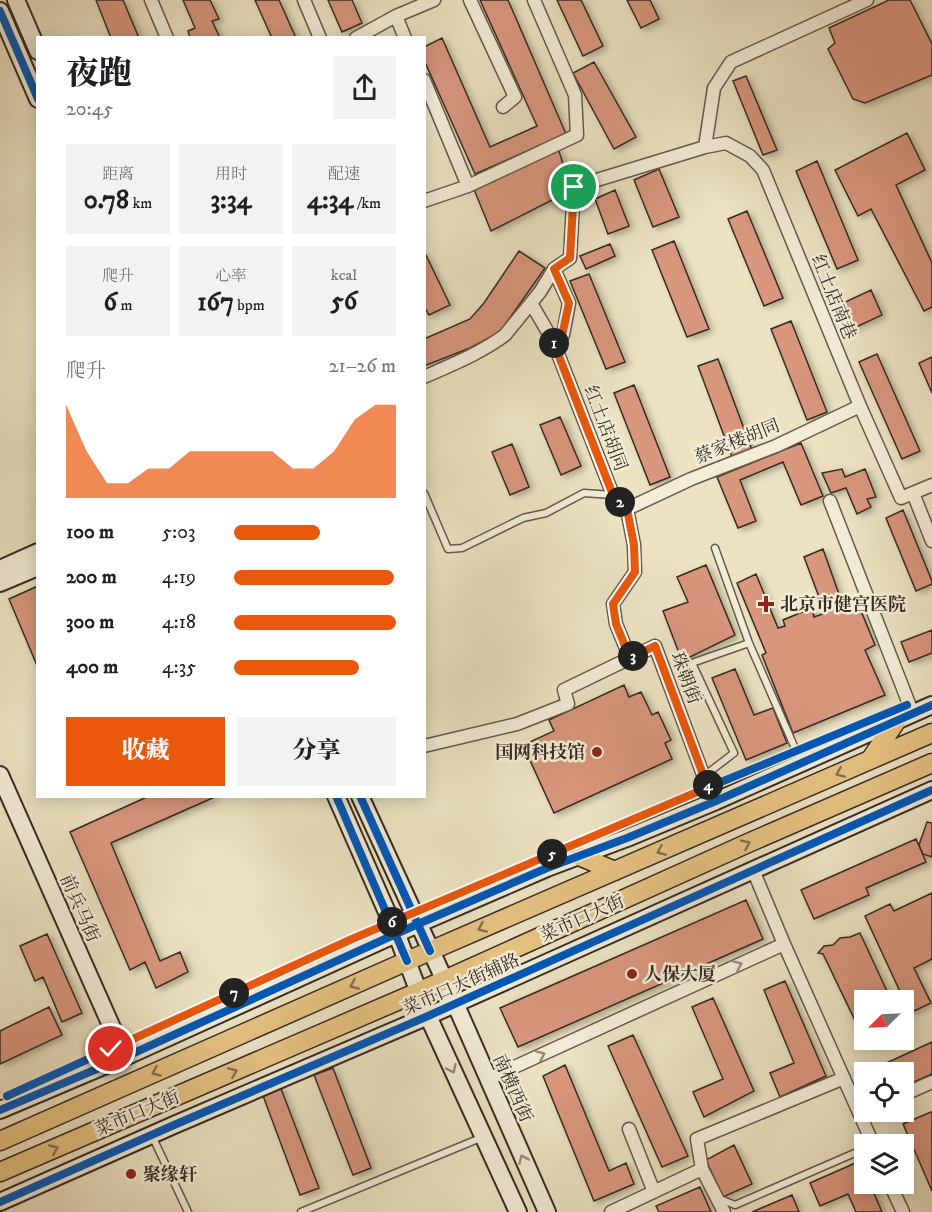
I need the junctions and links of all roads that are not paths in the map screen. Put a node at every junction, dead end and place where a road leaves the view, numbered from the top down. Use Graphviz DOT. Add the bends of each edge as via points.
graph roads {
  1 [pos="16,0"];
  2 [pos="151,0"];
  3 [pos="304,0"];
  4 [pos="434,0"];
  5 [pos="470,0"];
  6 [pos="534,0"];
  7 [pos="867,0"];
  8 [pos="0,11"];
  9 [pos="396,16"];
  10 [pos="166,36"];
  11 [pos="319,36"];
  12 [pos="360,36"];
  13 [pos="404,36"];
  14 [pos="36,46"];
  15 [pos="426,85"];
  16 [pos="36,94"];
  17 [pos="502,107"];
  18 [pos="705,147"];
  19 [pos="468,186"];
  20 [pos="426,200"];
  21 [pos="554,269"];
  22 [pos="531,303"];
  23 [pos="553,341"];
  24 [pos="426,376"];
  25 [pos="860,406"];
  26 [pos="932,485"];
  27 [pos="613,495"];
  28 [pos="907,496"];
  29 [pos="426,498"];
  30 [pos="830,501"];
  31 [pos="627,509"];
  32 [pos="932,541"];
  33 [pos="715,548"];
  34 [pos="36,553"];
  35 [pos="36,568"];
  36 [pos="0,569"];
  37 [pos="0,583"];
  38 [pos="749,643"];
  39 [pos="630,658"];
  40 [pos="932,705"];
  41 [pos="905,717"];
  42 [pos="932,733"];
  43 [pos="426,746"];
  44 [pos="870,760"];
  45 [pos="801,763"];
  46 [pos="932,764"];
  47 [pos="0,775"];
  48 [pos="704,777"];
  49 [pos="932,790"];
  50 [pos="337,798"];
  51 [pos="361,798"];
  52 [pos="0,800"];
  53 [pos="716,801"];
  54 [pos="579,856"];
  55 [pos="753,870"];
  56 [pos="615,871"];
  57 [pos="418,924"];
  58 [pos="397,934"];
  59 [pos="784,944"];
  60 [pos="430,951"];
  61 [pos="407,961"];
  62 [pos="444,980"];
  63 [pos="418,992"];
  64 [pos="455,1003"];
  65 [pos="428,1016"];
  66 [pos="121,1059"];
  67 [pos="844,1078"];
  68 [pos="488,1079"];
  69 [pos="932,1082"];
  70 [pos="914,1090"];
  71 [pos="854,1096"];
  72 [pos="0,1110"];
  73 [pos="628,1129"];
  74 [pos="484,1137"];
  75 [pos="154,1140"];
  76 [pos="0,1141"];
  77 [pos="854,1153"];
  78 [pos="702,1169"];
  79 [pos="0,1172"];
  80 [pos="654,1192"];
  81 [pos="895,1194"];
  82 [pos="717,1198"];
  83 [pos="0,1202"];
  84 [pos="188,1212"];
  85 [pos="301,1212"];
  86 [pos="518,1212"];
  87 [pos="547,1212"];
  88 [pos="611,1212"];
  89 [pos="724,1212"];
  90 [pos="903,1212"];
  1 -- 14 [label="street"];
  2 -- 10 [label="street"];
  3 -- 11 [label="street"];
  4 -- 9 [label="street"];
  5 -- 17 [label="street" via="515,97"];
  6 -- 19 [label="street" via="575,95 577,135"];
  7 -- 18 [label="street" via="731,62 714,88"];
  8 -- 16 [label="street"];
  9 -- 12 [label="street"];
  9 -- 13 [label="street"];
  15 -- 19 [label="street"];
  18 -- 21 [label="street" via="574,187 570,258"];
  18 -- 25 [label="street, 红土店南巷" via="726,143 750,156 763,170"];
  19 -- 20 [label="street"];
  21 -- 22 [label="street"];
  21 -- 23 [label="street" via="569,303 562,336"];
  22 -- 23 [label="street, 红土店胡同"];
  22 -- 24 [label="street" via="498,340"];
  23 -- 27 [label="street, 红土店胡同"];
  25 -- 28 [label="street, 红土店南巷"];
  25 -- 31 [label="street, 蔡家楼胡同"];
  26 -- 28 [label="street"];
  27 -- 29 [label="lane" via="584,493 462,548 448,549"];
  27 -- 31 [label="street, 红土店胡同"];
  28 -- 32 [label="street, 红土店南巷"];
  30 -- 41 [label="street"];
  31 -- 39 [label="street" via="635,572 613,604 616,624"];
  33 -- 38 [label="lane"];
  34 -- 36 [label="street"];
  35 -- 37 [label="street"];
  38 -- 45 [label="lane"];
  38 -- 48 [label="lane" via="692,663 734,753"];
  39 -- 43 [label="street, 珠朝街" via="564,690 568,704 517,724"];
  39 -- 48 [label="street, 珠朝街" via="655,646"];
  40 -- 41 [label="street"];
  41 -- 44 [label="main road"];
  41 -- 45 [label="street"];
  42 -- 44 [label="main road, 菜市口大街"];
  44 -- 56 [label="main road, 菜市口大街, one-way"];
  45 -- 53 [label="street"];
  62 -- 46 [label="main road, 菜市口大街, one-way"];
  47 -- 66 [label="street, 前兵马街"];
  48 -- 53 [label="street, 珠朝街"];
  49 -- 55 [label="street, 菜市口大街辅路"];
  50 -- 58 [label="street"];
  51 -- 57 [label="street, 南横西街"];
  52 -- 66 [label="street, 前兵马街"];
  53 -- 54 [label="street"];
  54 -- 56 [label="main road"];
  54 -- 57 [label="street"];
  55 -- 59 [label="street"];
  55 -- 64 [label="street, 菜市口大街辅路"];
  56 -- 60 [label="main road, 菜市口大街, one-way"];
  57 -- 58 [label="street"];
  57 -- 60 [label="street, 南横西街"];
  58 -- 61 [label="street"];
  58 -- 66 [label="street"];
  59 -- 67 [label="street"];
  68 -- 59 [label="street, one-way"];
  60 -- 61 [label="main road, 菜市口大街"];
  60 -- 62 [label="street, 南横西街"];
  61 -- 63 [label="street"];
  61 -- 76 [label="main road, 菜市口大街, one-way"];
  62 -- 63 [label="main road, 菜市口大街"];
  62 -- 64 [label="street, 南横西街"];
  63 -- 65 [label="street"];
  79 -- 63 [label="main road, 菜市口大街, one-way"];
  64 -- 65 [label="street, 菜市口大街辅路"];
  64 -- 68 [label="street, 南横西街"];
  65 -- 74 [label="street, one-way"];
  65 -- 83 [label="street, 菜市口大街辅路"];
  66 -- 72 [label="street"];
  67 -- 71 [label="street"];
  67 -- 78 [label="street" via="697,1138"];
  87 -- 68 [label="street, 南横西街, one-way"];
  69 -- 70 [label="street"];
  73 -- 80 [label="street"];
  74 -- 85 [label="lane"];
  74 -- 86 [label="street"];
  75 -- 84 [label="lane"];
  77 -- 82 [label="lane" via="735,1205"];
  78 -- 80 [label="street"];
  78 -- 82 [label="street"];
  80 -- 88 [label="street"];
  81 -- 90 [label="street"];
  82 -- 89 [label="street"];
}
